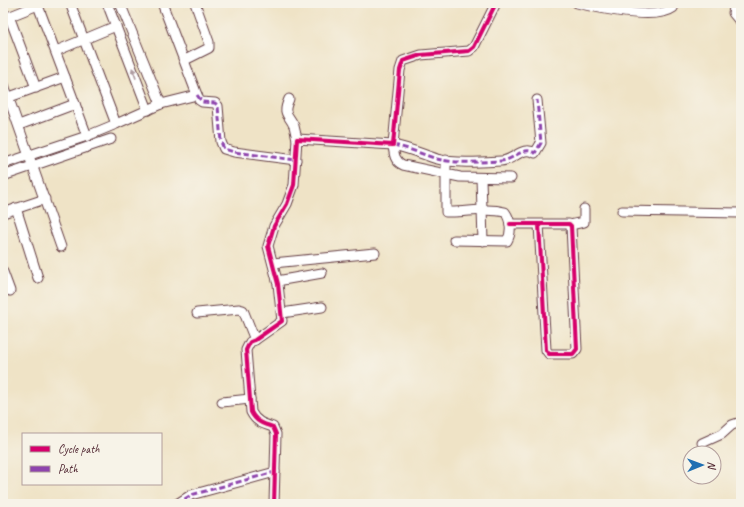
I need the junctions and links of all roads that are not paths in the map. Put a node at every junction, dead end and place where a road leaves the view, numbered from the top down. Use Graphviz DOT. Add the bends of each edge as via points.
graph roads {
  1 [pos="70,3"];
  2 [pos="107,3"];
  3 [pos="120,3"];
  4 [pos="162,3"];
  5 [pos="195,3"];
  6 [pos="496,3"];
  7 [pos="577,3"];
  8 [pos="675,3"];
  9 [pos="736,3"];
  10 [pos="38,4"];
  11 [pos="6,18"];
  12 [pos="741,19"];
  13 [pos="116,26"];
  14 [pos="84,38"];
  15 [pos="56,51"];
  16 [pos="185,60"];
  17 [pos="65,77"];
  18 [pos="3,82"];
  19 [pos="36,88"];
  20 [pos="197,95"];
  21 [pos="6,98"];
  22 [pos="288,99"];
  23 [pos="537,100"];
  24 [pos="75,104"];
  25 [pos="161,104"];
  26 [pos="148,110"];
  27 [pos="116,124"];
  28 [pos="19,125"];
  29 [pos="87,136"];
  30 [pos="111,139"];
  31 [pos="297,139"];
  32 [pos="393,145"];
  33 [pos="30,155"];
  34 [pos="296,160"];
  35 [pos="446,160"];
  36 [pos="3,164"];
  37 [pos="34,166"];
  38 [pos="445,175"];
  39 [pos="3,176"];
  40 [pos="481,178"];
  41 [pos="512,178"];
  42 [pos="45,199"];
  43 [pos="16,208"];
  44 [pos="482,209"];
  45 [pos="584,209"];
  46 [pos="622,211"];
  47 [pos="3,213"];
  48 [pos="741,213"];
  49 [pos="510,224"];
  50 [pos="539,224"];
  51 [pos="570,225"];
  52 [pos="454,240"];
  53 [pos="483,241"];
  54 [pos="61,247"];
  55 [pos="375,253"];
  56 [pos="273,263"];
  57 [pos="3,272"];
  58 [pos="322,273"];
  59 [pos="38,278"];
  60 [pos="277,281"];
  61 [pos="10,291"];
  62 [pos="322,307"];
  63 [pos="197,313"];
  64 [pos="282,313"];
  65 [pos="255,340"];
  66 [pos="250,399"];
  67 [pos="222,402"];
  68 [pos="741,422"];
  69 [pos="702,443"];
  70 [pos="275,472"];
  71 [pos="177,504"];
  72 [pos="274,504"];
  1 -- 14 [label="street"];
  2 -- 13 [label="street"];
  3 -- 25 [label="street"];
  4 -- 16 [label="street"];
  5 -- 16 [label="street" via="209,48"];
  6 -- 32 [label="street" via="474,47 469,51 421,55 403,61"];
  7 -- 8 [label="street" via="601,9 640,13 663,13 673,8"];
  9 -- 12 [label="street" via="733,13"];
  10 -- 11 [label="street"];
  10 -- 15 [label="street"];
  11 -- 19 [label="street"];
  13 -- 14 [label="street"];
  26 -- 13 [label="street, one-way"];
  14 -- 15 [label="street"];
  14 -- 27 [label="street"];
  15 -- 17 [label="street"];
  16 -- 20 [label="street"];
  17 -- 19 [label="street"];
  17 -- 24 [label="street"];
  18 -- 21 [label="street"];
  19 -- 21 [label="street"];
  20 -- 25 [label="street"];
  20 -- 34 [label="street" via="202,102 215,103 218,106 221,142 224,149"];
  21 -- 28 [label="street"];
  22 -- 31 [label="street" via="286,115 293,125"];
  23 -- 35 [label="street" via="541,143 535,153 530,150 523,151 502,161"];
  24 -- 28 [label="street"];
  24 -- 29 [label="street"];
  25 -- 26 [label="street"];
  26 -- 27 [label="street"];
  27 -- 29 [label="street"];
  28 -- 33 [label="street"];
  29 -- 33 [label="street"];
  30 -- 37 [label="street"];
  31 -- 32 [label="street"];
  31 -- 34 [label="street"];
  32 -- 35 [label="street"];
  32 -- 38 [label="street" via="398,163"];
  33 -- 36 [label="street"];
  33 -- 37 [label="street"];
  34 -- 56 [label="street" via="291,194 269,241 269,255"];
  35 -- 38 [label="street"];
  37 -- 39 [label="street"];
  37 -- 42 [label="street"];
  38 -- 40 [label="street"];
  38 -- 44 [label="street" via="446,212"];
  40 -- 41 [label="street"];
  40 -- 44 [label="street"];
  42 -- 43 [label="street"];
  42 -- 54 [label="street"];
  43 -- 47 [label="street"];
  43 -- 59 [label="street"];
  44 -- 49 [label="street" via="506,212"];
  44 -- 53 [label="street"];
  45 -- 51 [label="street" via="584,222"];
  46 -- 48 [label="street"];
  49 -- 50 [label="street"];
  49 -- 53 [label="street" via="507,241"];
  50 -- 51 [label="street"];
  50 -- 51 [label="street" via="546,350 549,354 573,354 577,349"];
  52 -- 53 [label="street"];
  55 -- 56 [label="street"];
  56 -- 60 [label="street"];
  57 -- 61 [label="street"];
  58 -- 60 [label="street"];
  60 -- 64 [label="street"];
  62 -- 64 [label="street"];
  63 -- 65 [label="street" via="243,310"];
  64 -- 65 [label="street" via="282,321"];
  65 -- 66 [label="street" via="250,342 246,350"];
  66 -- 67 [label="street"];
  66 -- 70 [label="street" via="254,418 275,430"];
  68 -- 69 [label="street"];
  70 -- 71 [label="street" via="191,495"];
  70 -- 72 [label="street"];
}
